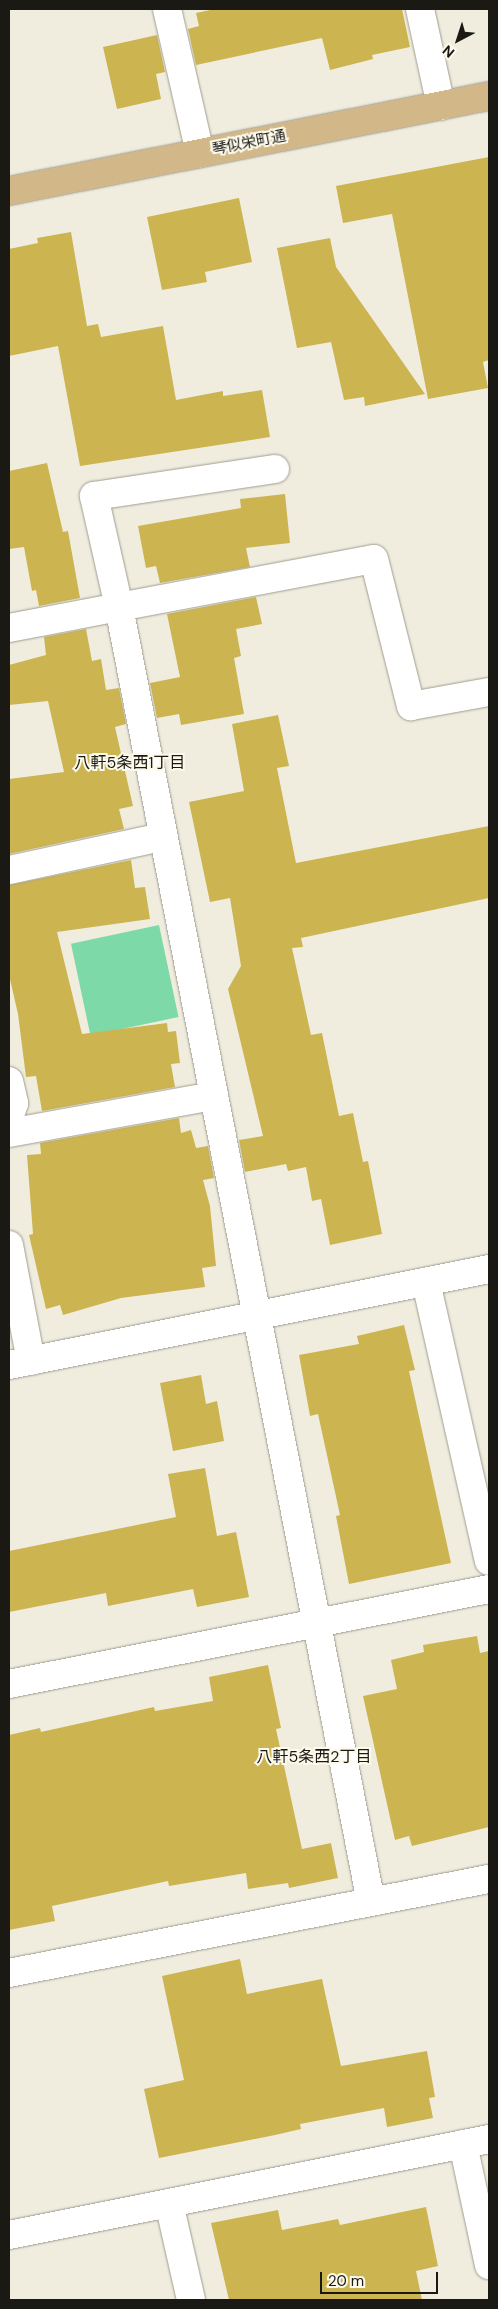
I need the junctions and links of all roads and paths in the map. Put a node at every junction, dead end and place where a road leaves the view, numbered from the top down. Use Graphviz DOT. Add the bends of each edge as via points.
graph roads {
  1 [pos="167,9"];
  2 [pos="420,9"];
  3 [pos="489,96"];
  4 [pos="441,106"];
  5 [pos="200,153"];
  6 [pos="9,191"];
  7 [pos="275,469"];
  8 [pos="119,608"];
  9 [pos="9,628"];
  10 [pos="489,692"];
  11 [pos="162,837"];
  12 [pos="9,870"];
  13 [pos="9,1081"];
  14 [pos="212,1096"];
  15 [pos="9,1119"];
  16 [pos="9,1133"];
  17 [pos="9,1245"];
  18 [pos="489,1269"];
  19 [pos="426,1282"];
  20 [pos="254,1316"];
  21 [pos="20,1363"];
  22 [pos="489,1560"];
  23 [pos="489,1589"];
  24 [pos="316,1625"];
  25 [pos="9,1684"];
  26 [pos="489,1879"];
  27 [pos="371,1902"];
  28 [pos="9,1973"];
  29 [pos="476,2142"];
  30 [pos="169,2203"];
  31 [pos="9,2235"];
  32 [pos="489,2265"];
  33 [pos="191,2300"];
  1 -- 5 [label="street"];
  2 -- 4 [label="street"];
  3 -- 4 [label="main road, 琴似栄町通"];
  4 -- 5 [label="main road, 琴似栄町通"];
  5 -- 6 [label="main road, 琴似栄町通"];
  7 -- 8 [label="street" via="94,496"];
  8 -- 9 [label="street"];
  8 -- 10 [label="street" via="374,559 411,706"];
  8 -- 11 [label="street"];
  11 -- 12 [label="street"];
  11 -- 14 [label="street"];
  13 -- 15 [label="street" via="14,1103"];
  14 -- 16 [label="street"];
  14 -- 20 [label="street"];
  17 -- 21 [label="street"];
  18 -- 19 [label="street"];
  19 -- 20 [label="street"];
  19 -- 22 [label="street"];
  20 -- 21 [label="street"];
  20 -- 24 [label="street"];
  23 -- 24 [label="street"];
  24 -- 25 [label="street"];
  24 -- 27 [label="street"];
  26 -- 27 [label="street"];
  27 -- 28 [label="street"];
  29 -- 30 [label="street"];
  29 -- 32 [label="street"];
  30 -- 31 [label="street"];
  30 -- 33 [label="street"];
}
